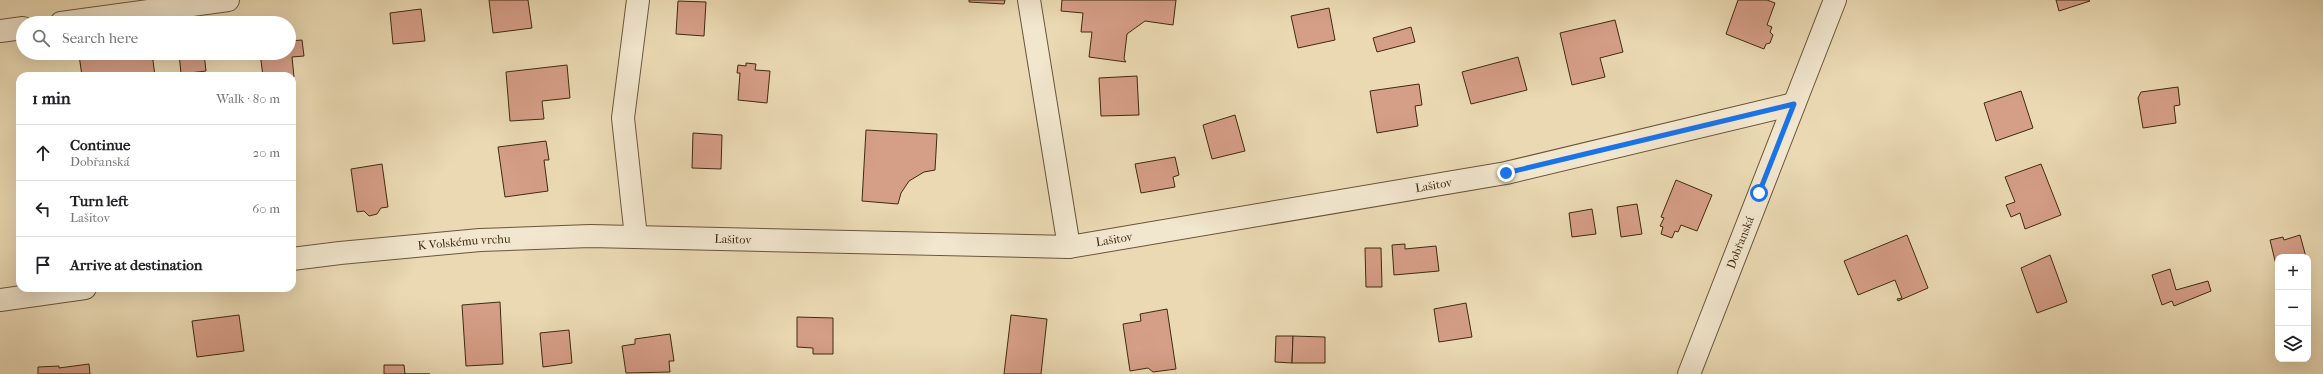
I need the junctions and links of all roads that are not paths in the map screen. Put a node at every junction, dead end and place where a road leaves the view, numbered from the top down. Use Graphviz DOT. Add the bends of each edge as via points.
graph roads {
  1 [pos="228,0"];
  2 [pos="638,0"];
  3 [pos="1029,0"];
  4 [pos="1834,0"];
  5 [pos="112,16"];
  6 [pos="16,29"];
  7 [pos="0,32"];
  8 [pos="1794,104"];
  9 [pos="636,237"];
  10 [pos="1069,247"];
  11 [pos="296,258"];
  12 [pos="57,292"];
  13 [pos="0,300"];
  14 [pos="1688,374"];
  1 -- 5 [label="street"];
  2 -- 9 [label="street" via="623,118"];
  3 -- 10 [label="street"];
  4 -- 8 [label="street, Dobřanská"];
  6 -- 7 [label="street"];
  8 -- 10 [label="street, Lašitov" via="1506,173"];
  8 -- 14 [label="street, Dobřanská"];
  9 -- 10 [label="street, Lašitov"];
  9 -- 11 [label="street, K Volskému vrchu" via="480,240"];
  12 -- 13 [label="street"];
}
